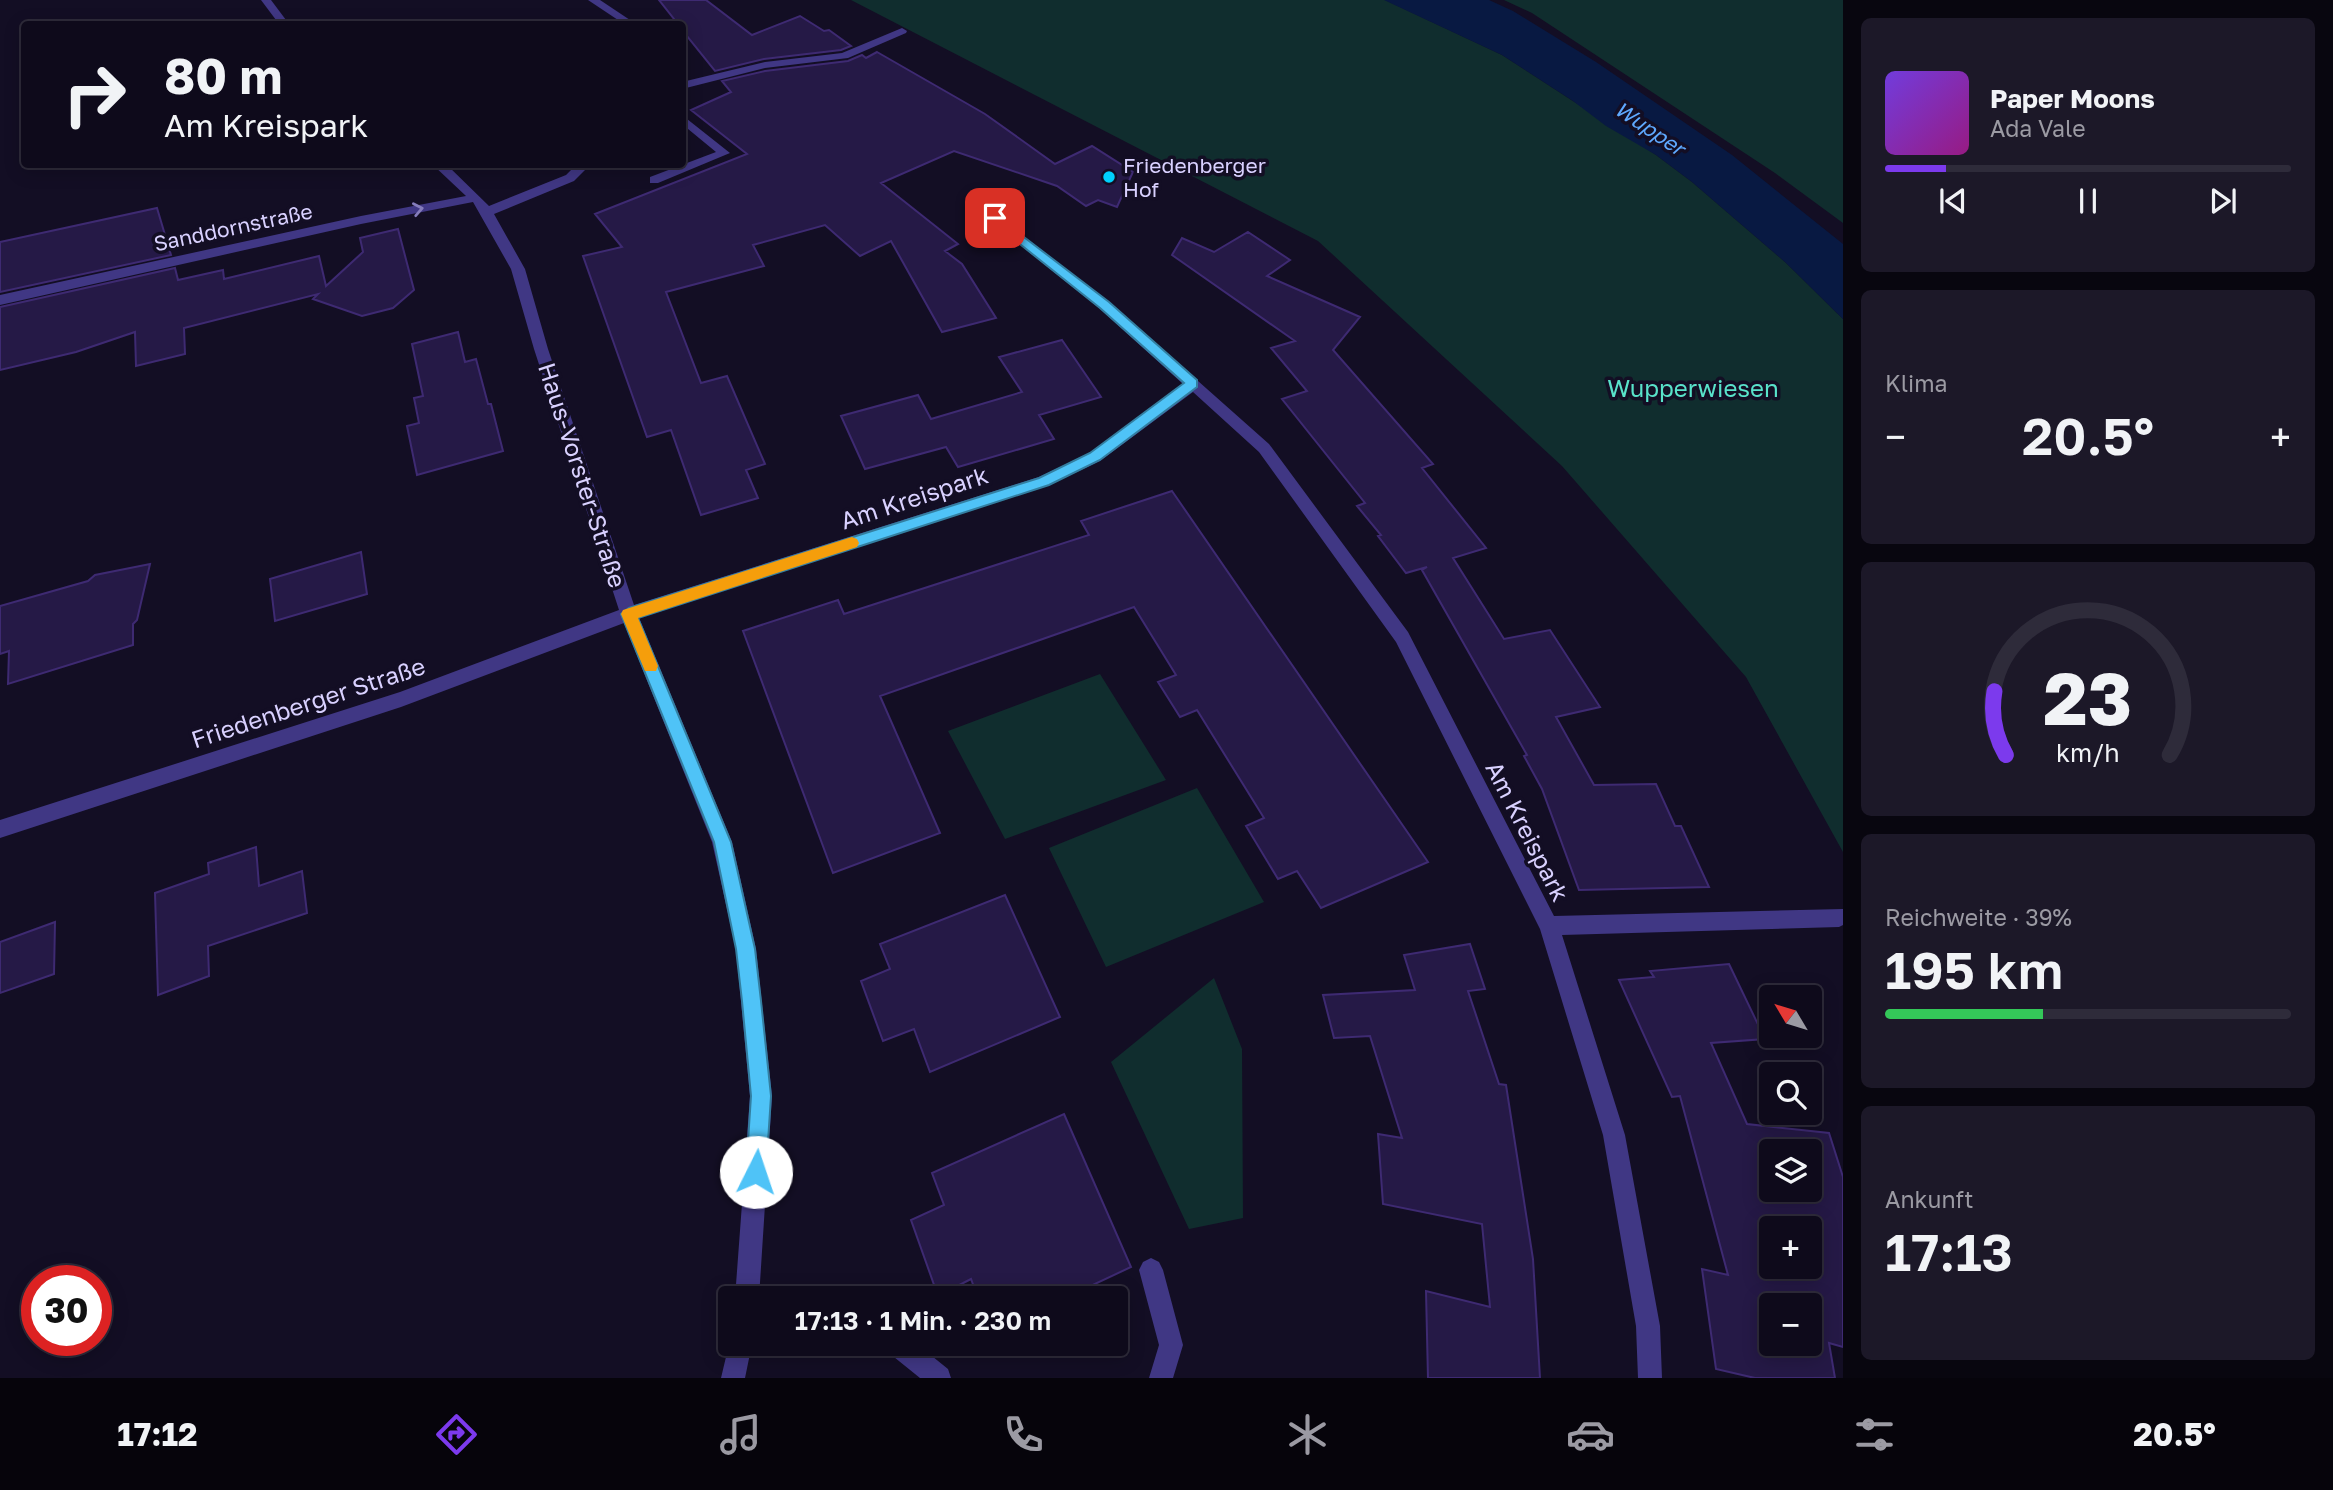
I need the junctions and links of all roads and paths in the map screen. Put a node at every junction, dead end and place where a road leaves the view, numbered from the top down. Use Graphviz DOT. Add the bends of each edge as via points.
graph roads {
  1 [pos="266,0"];
  2 [pos="593,0"];
  3 [pos="282,21"];
  4 [pos="626,21"];
  5 [pos="902,32"];
  6 [pos="686,85"];
  7 [pos="686,121"];
  8 [pos="442,168"];
  9 [pos="581,168"];
  10 [pos="685,168"];
  11 [pos="686,168"];
  12 [pos="654,180"];
  13 [pos="973,201"];
  14 [pos="482,205"];
  15 [pos="0,300"];
  16 [pos="1193,384"];
  17 [pos="629,614"];
  18 [pos="0,829"];
  19 [pos="1839,917"];
  20 [pos="1549,926"];
  21 [pos="1151,1270"];
  22 [pos="748,1286"];
  23 [pos="738,1356"];
  24 [pos="912,1356"];
  25 [pos="733,1378"];
  26 [pos="939,1378"];
  27 [pos="1161,1378"];
  28 [pos="1650,1378"];
  1 -- 3 [label="street"];
  2 -- 4 [label="street"];
  5 -- 6 [label="street" via="844,56 765,65"];
  7 -- 11 [label="street" via="724,153"];
  8 -- 14 [label="street, Haus-Vorster-Straße"];
  9 -- 14 [label="street, Sanddornstraße" via="570,178"];
  10 -- 12 [label="street"];
  13 -- 16 [label="street, Am Kreispark" via="1104,305"];
  15 -- 14 [label="street, Sanddornstraße, one-way" via="361,220"];
  14 -- 17 [label="street, Haus-Vorster-Straße" via="518,269"];
  16 -- 17 [label="street, Am Kreispark" via="1095,457 1044,481"];
  16 -- 20 [label="street, Am Kreispark" via="1264,448 1402,637"];
  17 -- 18 [label="street, Friedenberger Straße" via="401,699"];
  17 -- 22 [label="street, Haus-Vorster-Straße" via="722,842 746,949 761,1096"];
  19 -- 20 [label="street"];
  20 -- 28 [label="street, Am Kreispark" via="1614,1135 1648,1326"];
  21 -- 27 [label="street" via="1171,1345"];
  23 -- 25 [label="street"];
  24 -- 26 [label="street"];
}
